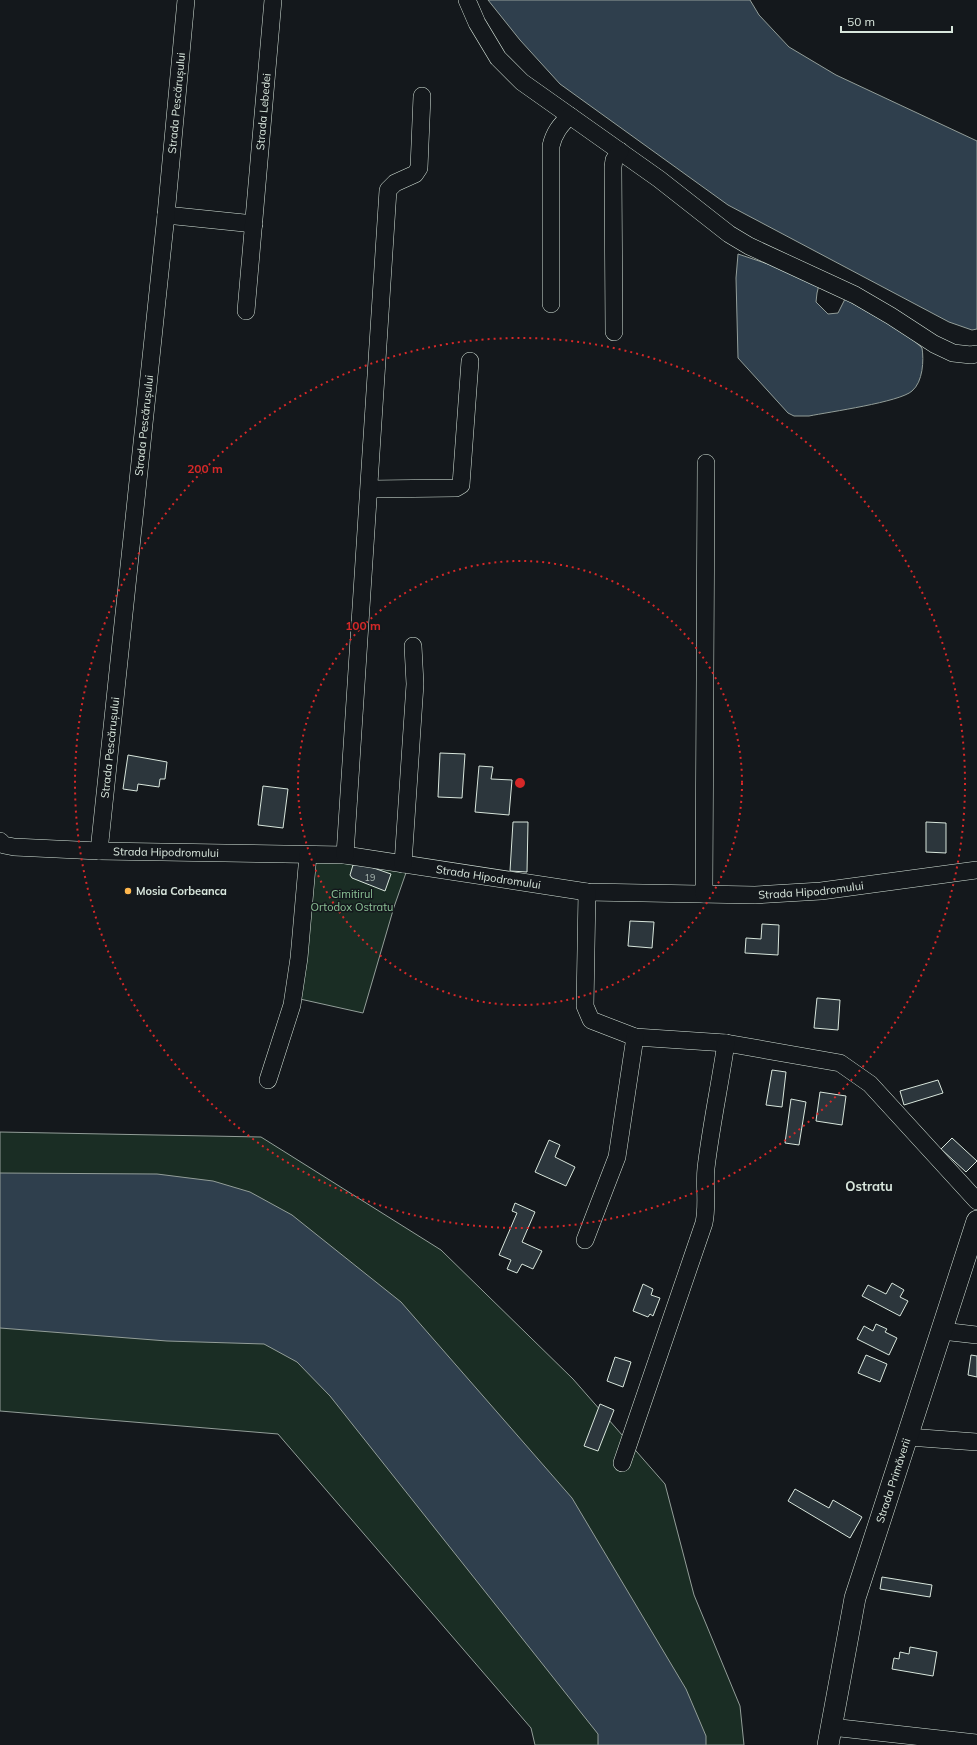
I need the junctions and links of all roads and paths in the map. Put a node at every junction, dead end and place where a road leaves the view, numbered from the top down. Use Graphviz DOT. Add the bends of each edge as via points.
graph roads {
  1 [pos="186,0"];
  2 [pos="273,0"];
  3 [pos="467,0"];
  4 [pos="422,96"];
  5 [pos="570,116"];
  6 [pos="620,151"];
  7 [pos="166,215"];
  8 [pos="254,224"];
  9 [pos="551,304"];
  10 [pos="246,311"];
  11 [pos="614,332"];
  12 [pos="977,354"];
  13 [pos="470,361"];
  14 [pos="706,463"];
  15 [pos="370,489"];
  16 [pos="413,646"];
  17 [pos="0,841"];
  18 [pos="99,851"];
  19 [pos="308,855"];
  20 [pos="345,855"];
  21 [pos="403,864"];
  22 [pos="977,870"];
  23 [pos="587,892"];
  24 [pos="704,894"];
  25 [pos="635,1038"];
  26 [pos="726,1043"];
  27 [pos="268,1080"];
  28 [pos="977,1202"];
  29 [pos="977,1221"];
  30 [pos="585,1240"];
  31 [pos="942,1331"];
  32 [pos="977,1335"];
  33 [pos="908,1437"];
  34 [pos="977,1442"];
  35 [pos="622,1463"];
  36 [pos="829,1736"];
  37 [pos="977,1742"];
  1 -- 7 [label="street, Strada Pescărușului"];
  2 -- 8 [label="street, Strada Lebedei"];
  3 -- 5 [label="street" via="477,23 498,58 522,82"];
  4 -- 15 [label="street" via="419,168 415,174 395,183 388,190"];
  5 -- 6 [label="street"];
  5 -- 9 [label="street" via="560,125 551,146"];
  6 -- 11 [label="street" via="613,167"];
  6 -- 12 [label="street" via="729,234 749,246 855,295 953,353"];
  7 -- 8 [label="street"];
  7 -- 18 [label="street, Strada Pescărușului"];
  8 -- 10 [label="street, Strada Lebedei"];
  13 -- 15 [label="street" via="461,485 456,488"];
  14 -- 24 [label="street"];
  15 -- 20 [label="street"];
  16 -- 21 [label="street" via="415,684"];
  17 -- 18 [label="street, Strada Hipodromului" via="14,847"];
  18 -- 19 [label="street, Strada Hipodromului"];
  19 -- 20 [label="street, Strada Hipodromului"];
  19 -- 27 [label="street" via="292,1005"];
  20 -- 21 [label="street, Strada Hipodromului"];
  21 -- 23 [label="street, Strada Hipodromului"];
  22 -- 24 [label="street, Strada Hipodromului" via="821,891 755,895"];
  23 -- 24 [label="street, Strada Hipodromului"];
  23 -- 25 [label="street" via="585,1006 591,1020"];
  25 -- 26 [label="street"];
  25 -- 30 [label="street" via="617,1157"];
  26 -- 28 [label="street" via="845,1066 870,1084"];
  26 -- 35 [label="street" via="706,1168 707,1209 704,1222"];
  29 -- 31 [label="main road, Strada Primăverii"];
  31 -- 32 [label="street"];
  31 -- 33 [label="main road, Strada Primăverii"];
  33 -- 34 [label="street"];
  33 -- 36 [label="main road, Strada Primăverii" via="855,1598"];
  36 -- 37 [label="street"];
}
